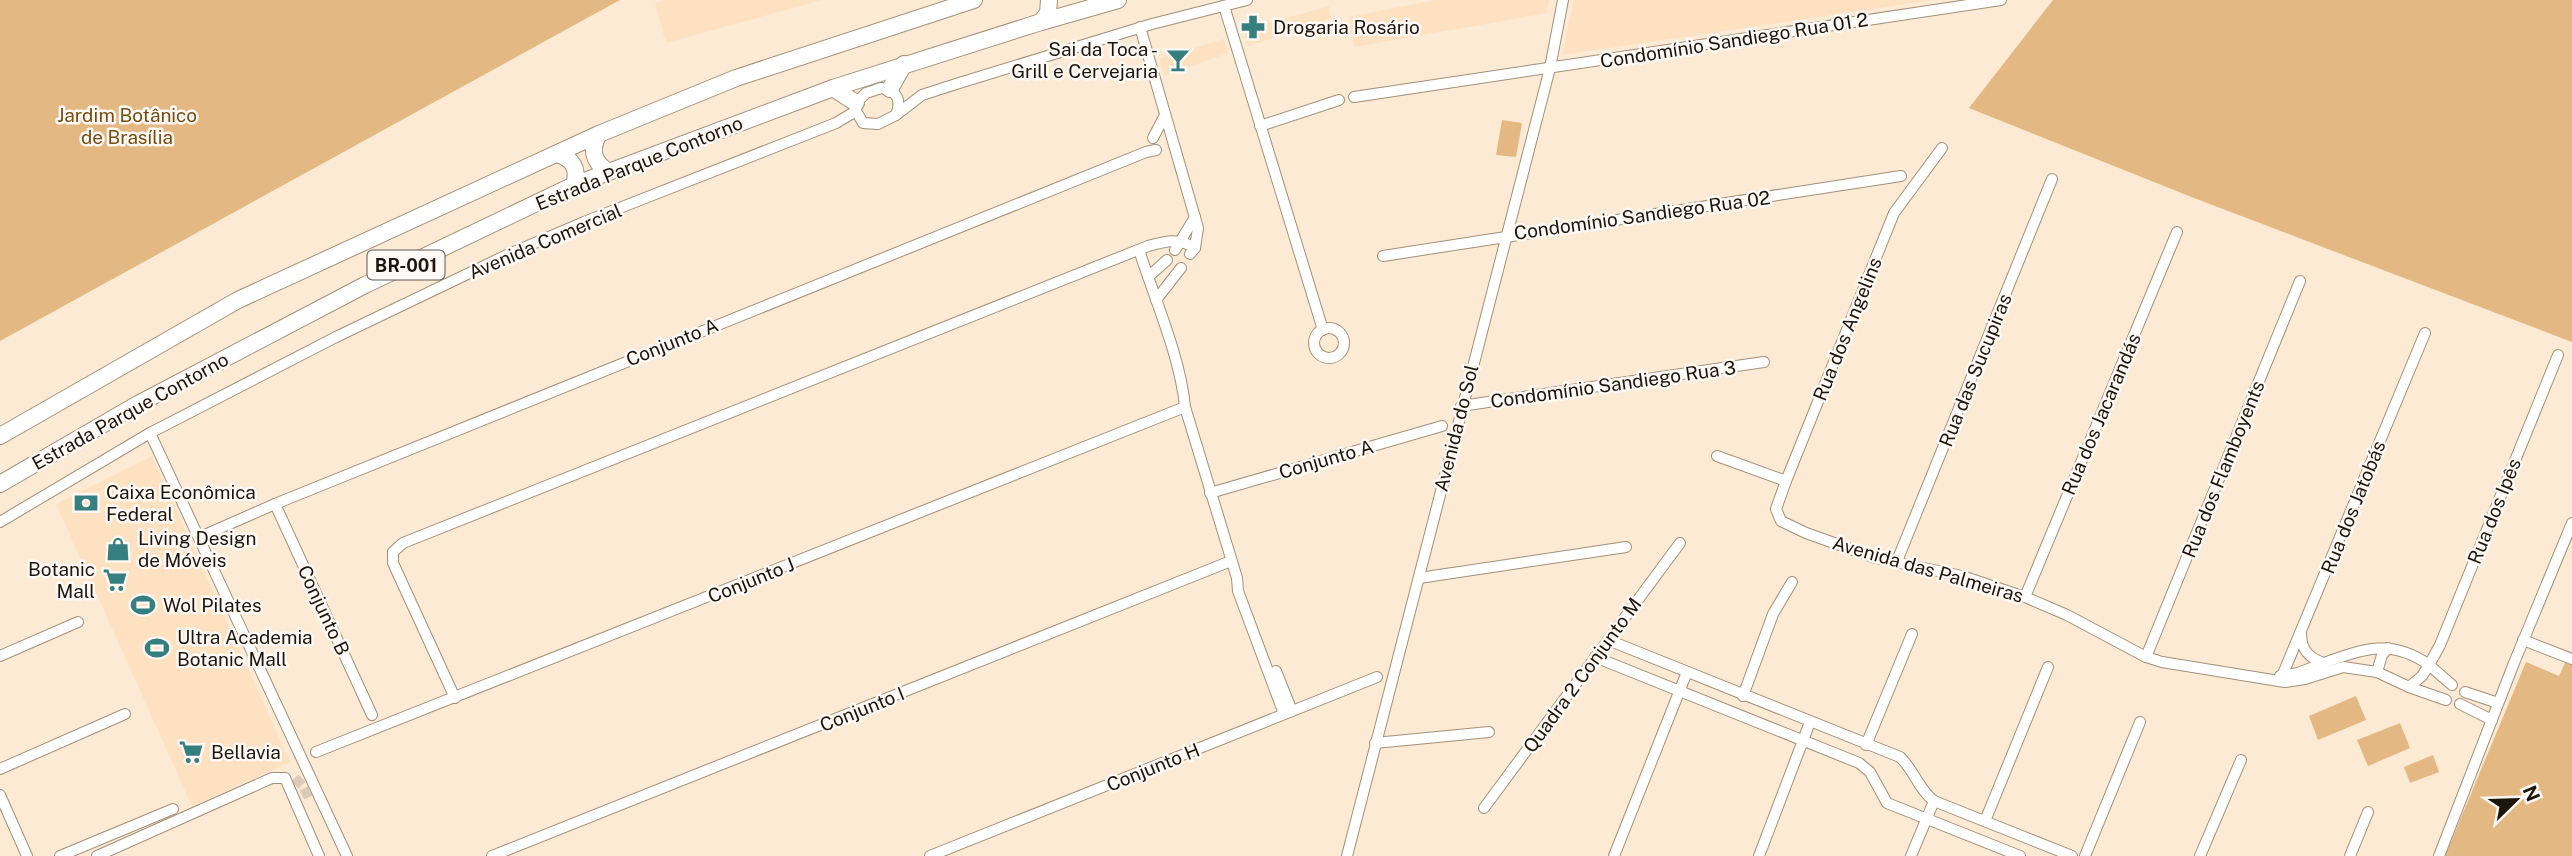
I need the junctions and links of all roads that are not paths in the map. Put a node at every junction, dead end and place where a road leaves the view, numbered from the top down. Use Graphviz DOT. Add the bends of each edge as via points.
graph roads {
  1 [pos="974,0"];
  2 [pos="1049,0"];
  3 [pos="1118,0"];
  4 [pos="1247,0"];
  5 [pos="1563,0"];
  6 [pos="2001,0"];
  7 [pos="1224,6"];
  8 [pos="1041,22"];
  9 [pos="1140,27"];
  10 [pos="904,64"];
  11 [pos="1550,68"];
  12 [pos="833,88"];
  13 [pos="895,95"];
  14 [pos="922,95"];
  15 [pos="1354,97"];
  16 [pos="1339,100"];
  17 [pos="856,107"];
  18 [pos="896,115"];
  19 [pos="1165,115"];
  20 [pos="836,123"];
  21 [pos="863,123"];
  22 [pos="1260,126"];
  23 [pos="599,134"];
  24 [pos="1158,146"];
  25 [pos="1942,148"];
  26 [pos="556,153"];
  27 [pos="607,171"];
  28 [pos="1901,176"];
  29 [pos="2052,179"];
  30 [pos="573,185"];
  31 [pos="1195,217"];
  32 [pos="2177,232"];
  33 [pos="1505,235"];
  34 [pos="1179,245"];
  35 [pos="1139,250"];
  36 [pos="1383,256"];
  37 [pos="1167,260"];
  38 [pos="1181,268"];
  39 [pos="1148,278"];
  40 [pos="2300,281"];
  41 [pos="1156,300"];
  42 [pos="1323,330"];
  43 [pos="2425,333"];
  44 [pos="2558,355"];
  45 [pos="1764,362"];
  46 [pos="1185,407"];
  47 [pos="1461,407"];
  48 [pos="1442,426"];
  49 [pos="150,433"];
  50 [pos="0,436"];
  51 [pos="1717,456"];
  52 [pos="1786,481"];
  53 [pos="0,484"];
  54 [pos="1210,493"];
  55 [pos="275,504"];
  56 [pos="1781,521"];
  57 [pos="0,522"];
  58 [pos="2572,523"];
  59 [pos="200,537"];
  60 [pos="1680,543"];
  61 [pos="1626,547"];
  62 [pos="1231,561"];
  63 [pos="1897,561"];
  64 [pos="1419,578"];
  65 [pos="1792,582"];
  66 [pos="2025,597"];
  67 [pos="78,622"];
  68 [pos="1912,634"];
  69 [pos="2301,637"];
  70 [pos="1608,640"];
  71 [pos="2523,640"];
  72 [pos="2388,648"];
  73 [pos="0,656"];
  74 [pos="1595,657"];
  75 [pos="2146,657"];
  76 [pos="2572,659"];
  77 [pos="2324,663"];
  78 [pos="2429,665"];
  79 [pos="2048,667"];
  80 [pos="1687,672"];
  81 [pos="2377,672"];
  82 [pos="1377,677"];
  83 [pos="2282,678"];
  84 [pos="2452,685"];
  85 [pos="2409,687"];
  86 [pos="1679,691"];
  87 [pos="1743,696"];
  88 [pos="455,698"];
  89 [pos="2446,700"];
  90 [pos="2498,703"];
  91 [pos="1288,713"];
  92 [pos="125,714"];
  93 [pos="372,715"];
  94 [pos="2491,720"];
  95 [pos="1810,722"];
  96 [pos="2140,722"];
  97 [pos="1489,732"];
  98 [pos="1802,741"];
  99 [pos="1376,743"];
  100 [pos="1866,745"];
  101 [pos="316,752"];
  102 [pos="2241,760"];
  103 [pos="0,769"];
  104 [pos="299,782"];
  105 [pos="0,795"];
  106 [pos="1934,801"];
  107 [pos="1484,808"];
  108 [pos="173,809"];
  109 [pos="2368,812"];
  110 [pos="1927,819"];
  111 [pos="1986,821"];
  112 [pos="2028,839"];
  113 [pos="27,856"];
  114 [pos="60,856"];
  115 [pos="97,856"];
  116 [pos="319,856"];
  117 [pos="347,856"];
  118 [pos="492,856"];
  119 [pos="930,856"];
  120 [pos="1347,856"];
  121 [pos="1614,856"];
  122 [pos="1759,856"];
  123 [pos="1911,856"];
  124 [pos="2021,856"];
  125 [pos="2072,856"];
  126 [pos="2085,856"];
  127 [pos="2200,856"];
  128 [pos="2350,856"];
  129 [pos="2440,856"];
  1 -- 23 [label="highway, Estrada Parque Contorno / BR-001" via="736,78"];
  2 -- 8 [label="highway" via="1048,13"];
  3 -- 8 [label="highway, Estrada Parque Contorno / BR-001"];
  4 -- 7 [label="street, Avenida Comercial"];
  5 -- 11 [label="street, Avenida do Sol"];
  6 -- 11 [label="street, Condomínio Sandiego Rua 01 2"];
  7 -- 9 [label="street, Avenida Comercial"];
  7 -- 22 [label="street"];
  8 -- 10 [label="highway, Estrada Parque Contorno / BR-001"];
  9 -- 14 [label="street, Avenida Comercial"];
  9 -- 19 [label="street"];
  10 -- 12 [label="highway, Estrada Parque Contorno / BR-001"];
  10 -- 13 [label="highway"];
  11 -- 15 [label="street, Condomínio Sandiego Rua 01 2"];
  11 -- 33 [label="street, Avenida do Sol"];
  12 -- 17 [label="highway"];
  12 -- 27 [label="highway, Estrada Parque Contorno / BR-001"];
  13 -- 14 [label="street, Avenida Comercial"];
  13 -- 17 [label="street, Avenida Comercial" via="874,89"];
  13 -- 18 [label="street"];
  14 -- 18 [label="street, Avenida Comercial"];
  16 -- 22 [label="street"];
  17 -- 20 [label="street, Avenida Comercial"];
  17 -- 21 [label="street"];
  18 -- 21 [label="street, Avenida Comercial" via="878,124"];
  19 -- 24 [label="street"];
  19 -- 24 [label="street"];
  20 -- 21 [label="street, Avenida Comercial"];
  20 -- 49 [label="street, Avenida Comercial" via="509,254"];
  22 -- 42 [label="street"];
  23 -- 26 [label="highway, Estrada Parque Contorno / BR-001"];
  23 -- 27 [label="highway" via="593,151"];
  24 -- 31 [label="street"];
  24 -- 55 [label="street, Conjunto A"];
  25 -- 52 [label="street, Rua dos Angelins" via="1894,214"];
  26 -- 30 [label="highway" via="575,167"];
  26 -- 50 [label="highway, Estrada Parque Contorno / BR-001" via="238,300"];
  27 -- 30 [label="highway, Estrada Parque Contorno / BR-001"];
  28 -- 33 [label="street, Condomínio Sandiego Rua 02"];
  29 -- 63 [label="street, Rua das Sucupiras"];
  30 -- 53 [label="highway, Estrada Parque Contorno / BR-001" via="365,285 138,404"];
  31 -- 34 [label="street"];
  31 -- 34 [label="street" via="1198,228 1193,251"];
  32 -- 66 [label="street, Rua dos Jacarandás"];
  33 -- 36 [label="street, Condomínio Sandiego Rua 02"];
  33 -- 47 [label="street, Avenida do Sol"];
  34 -- 35 [label="street" via="1173,240"];
  35 -- 39 [label="street"];
  35 -- 88 [label="street" via="403,543 393,552 393,563"];
  37 -- 39 [label="street"];
  38 -- 41 [label="street"];
  39 -- 41 [label="street"];
  40 -- 75 [label="street, Rua dos Flamboyents"];
  41 -- 46 [label="street"];
  43 -- 69 [label="street, Rua dos Jatobás"];
  44 -- 78 [label="street, Rua dos Ipês"];
  45 -- 47 [label="street, Condomínio Sandiego Rua 3"];
  46 -- 54 [label="street"];
  46 -- 88 [label="street, Conjunto J"];
  47 -- 64 [label="street, Avenida do Sol"];
  48 -- 54 [label="street, Conjunto A"];
  49 -- 57 [label="street, Avenida Comercial"];
  49 -- 59 [label="street"];
  51 -- 52 [label="street"];
  52 -- 56 [label="street, Rua dos Angelins" via="1776,509"];
  54 -- 62 [label="street"];
  55 -- 59 [label="street, Conjunto A"];
  55 -- 93 [label="street, Conjunto B"];
  56 -- 63 [label="street, Avenida das Palmeiras" via="1858,552"];
  58 -- 71 [label="street"];
  59 -- 104 [label="street"];
  60 -- 70 [label="street, Quadra 2 Conjunto M"];
  61 -- 64 [label="street"];
  62 -- 91 [label="street" via="1238,591"];
  62 -- 118 [label="street, Conjunto I"];
  63 -- 66 [label="street, Avenida das Palmeiras"];
  64 -- 99 [label="street, Avenida do Sol"];
  65 -- 87 [label="street" via="1773,614"];
  66 -- 75 [label="street, Avenida das Palmeiras"];
  67 -- 73 [label="street"];
  68 -- 100 [label="street"];
  69 -- 77 [label="street" via="2310,657"];
  69 -- 83 [label="street, Rua dos Jatobás"];
  70 -- 74 [label="street, Quadra 2 Conjunto M"];
  70 -- 80 [label="street"];
  71 -- 76 [label="street"];
  71 -- 90 [label="street"];
  72 -- 77 [label="street, Avenida das Palmeiras" via="2364,650"];
  72 -- 78 [label="street, Avenida das Palmeiras"];
  72 -- 81 [label="street"];
  74 -- 86 [label="street"];
  74 -- 107 [label="street, Quadra 2 Conjunto M"];
  75 -- 83 [label="street, Avenida das Palmeiras" via="2181,666"];
  77 -- 83 [label="street, Avenida das Palmeiras"];
  78 -- 84 [label="street, Avenida das Palmeiras"];
  78 -- 85 [label="street"];
  79 -- 111 [label="street"];
  80 -- 86 [label="street"];
  80 -- 87 [label="street"];
  81 -- 83 [label="street, Avenida das Palmeiras" via="2343,667 2305,680"];
  81 -- 85 [label="street, Avenida das Palmeiras"];
  82 -- 91 [label="street, Conjunto H"];
  85 -- 89 [label="street, Avenida das Palmeiras"];
  86 -- 98 [label="street"];
  86 -- 121 [label="street"];
  87 -- 95 [label="street"];
  88 -- 101 [label="street, Conjunto J"];
  90 -- 94 [label="street"];
  90 -- 94 [label="street" via="2467,693 2462,704"];
  91 -- 119 [label="street, Conjunto H"];
  92 -- 103 [label="street"];
  94 -- 129 [label="street"];
  95 -- 98 [label="street"];
  95 -- 100 [label="street"];
  96 -- 126 [label="street"];
  97 -- 99 [label="street"];
  98 -- 110 [label="street" via="1865,766 1887,803"];
  98 -- 122 [label="street"];
  99 -- 120 [label="street, Avenida do Sol"];
  100 -- 106 [label="street" via="1900,757"];
  102 -- 127 [label="street"];
  104 -- 115 [label="street" via="272,778"];
  104 -- 116 [label="street"];
  104 -- 117 [label="street"];
  105 -- 113 [label="street"];
  106 -- 110 [label="street"];
  106 -- 111 [label="street"];
  108 -- 114 [label="street"];
  109 -- 128 [label="street"];
  110 -- 123 [label="street"];
  110 -- 124 [label="street"];
  111 -- 112 [label="street"];
  112 -- 124 [label="street"];
  112 -- 125 [label="street"];
}
